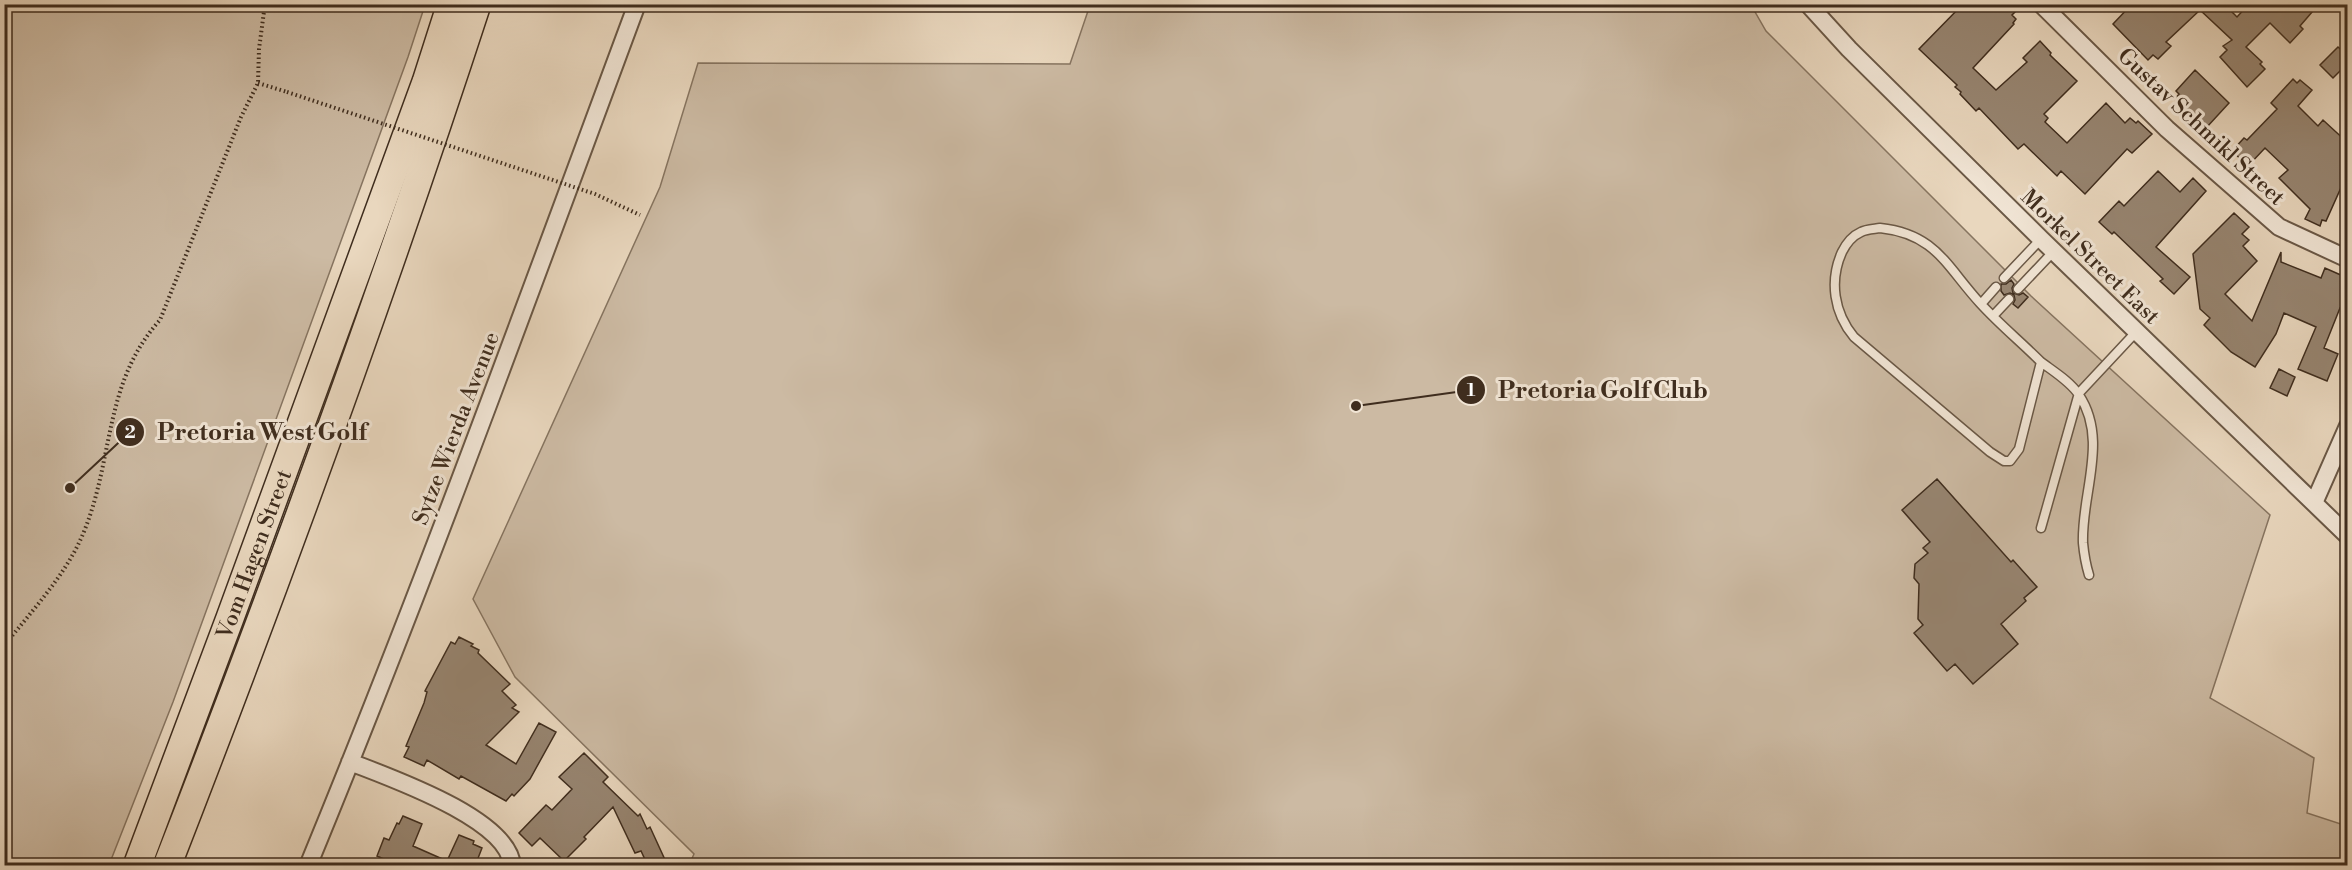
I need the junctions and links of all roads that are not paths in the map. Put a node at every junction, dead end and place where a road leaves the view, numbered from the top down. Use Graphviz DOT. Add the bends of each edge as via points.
graph roads {
  1 [pos="451,4"];
  2 [pos="477,4"];
  3 [pos="637,4"];
  4 [pos="1808,4"];
  5 [pos="2041,4"];
  6 [pos="2041,239"];
  7 [pos="2054,251"];
  8 [pos="2348,259"];
  9 [pos="2004,278"];
  10 [pos="1996,287"];
  11 [pos="2018,290"];
  12 [pos="2009,299"];
  13 [pos="1981,304"];
  14 [pos="1993,316"];
  15 [pos="2137,331"];
  16 [pos="2041,362"];
  17 [pos="2079,393"];
  18 [pos="2348,426"];
  19 [pos="2314,503"];
  20 [pos="2041,528"];
  21 [pos="2348,536"];
  22 [pos="2089,575"];
  23 [pos="351,762"];
  24 [pos="137,866"];
  25 [pos="167,866"];
  26 [pos="308,866"];
  27 [pos="512,866"];
  1 -- 24 [label="main road, Vom Hagen Street" via="418,105"];
  2 -- 25 [label="main road, Vom Hagen Street" via="362,344"];
  3 -- 23 [label="street, Sytze Wierda Avenue"];
  4 -- 6 [label="street, Morkel Street East"];
  5 -- 8 [label="street, Gustav Schmikl Street" via="2167,129 2271,220 2290,233"];
  6 -- 7 [label="street, Morkel Street East"];
  6 -- 9 [label="lane"];
  7 -- 11 [label="lane"];
  7 -- 15 [label="street, Morkel Street East"];
  10 -- 13 [label="lane"];
  12 -- 14 [label="lane"];
  13 -- 14 [label="lane"];
  13 -- 16 [label="lane" via="1934,248 1918,237 1896,230 1861,232 1847,242 1834,278 1834,297 1854,337 2004,461 2010,461 2019,449"];
  14 -- 16 [label="lane"];
  15 -- 17 [label="lane"];
  15 -- 19 [label="street, Morkel Street East"];
  16 -- 17 [label="lane"];
  17 -- 20 [label="lane"];
  17 -- 22 [label="lane" via="2093,434 2083,543"];
  18 -- 19 [label="street"];
  19 -- 21 [label="street, Morkel Street East"];
  23 -- 26 [label="street, Sytze Wierda Avenue"];
  23 -- 27 [label="street" via="451,804 494,835 508,852"];
}
